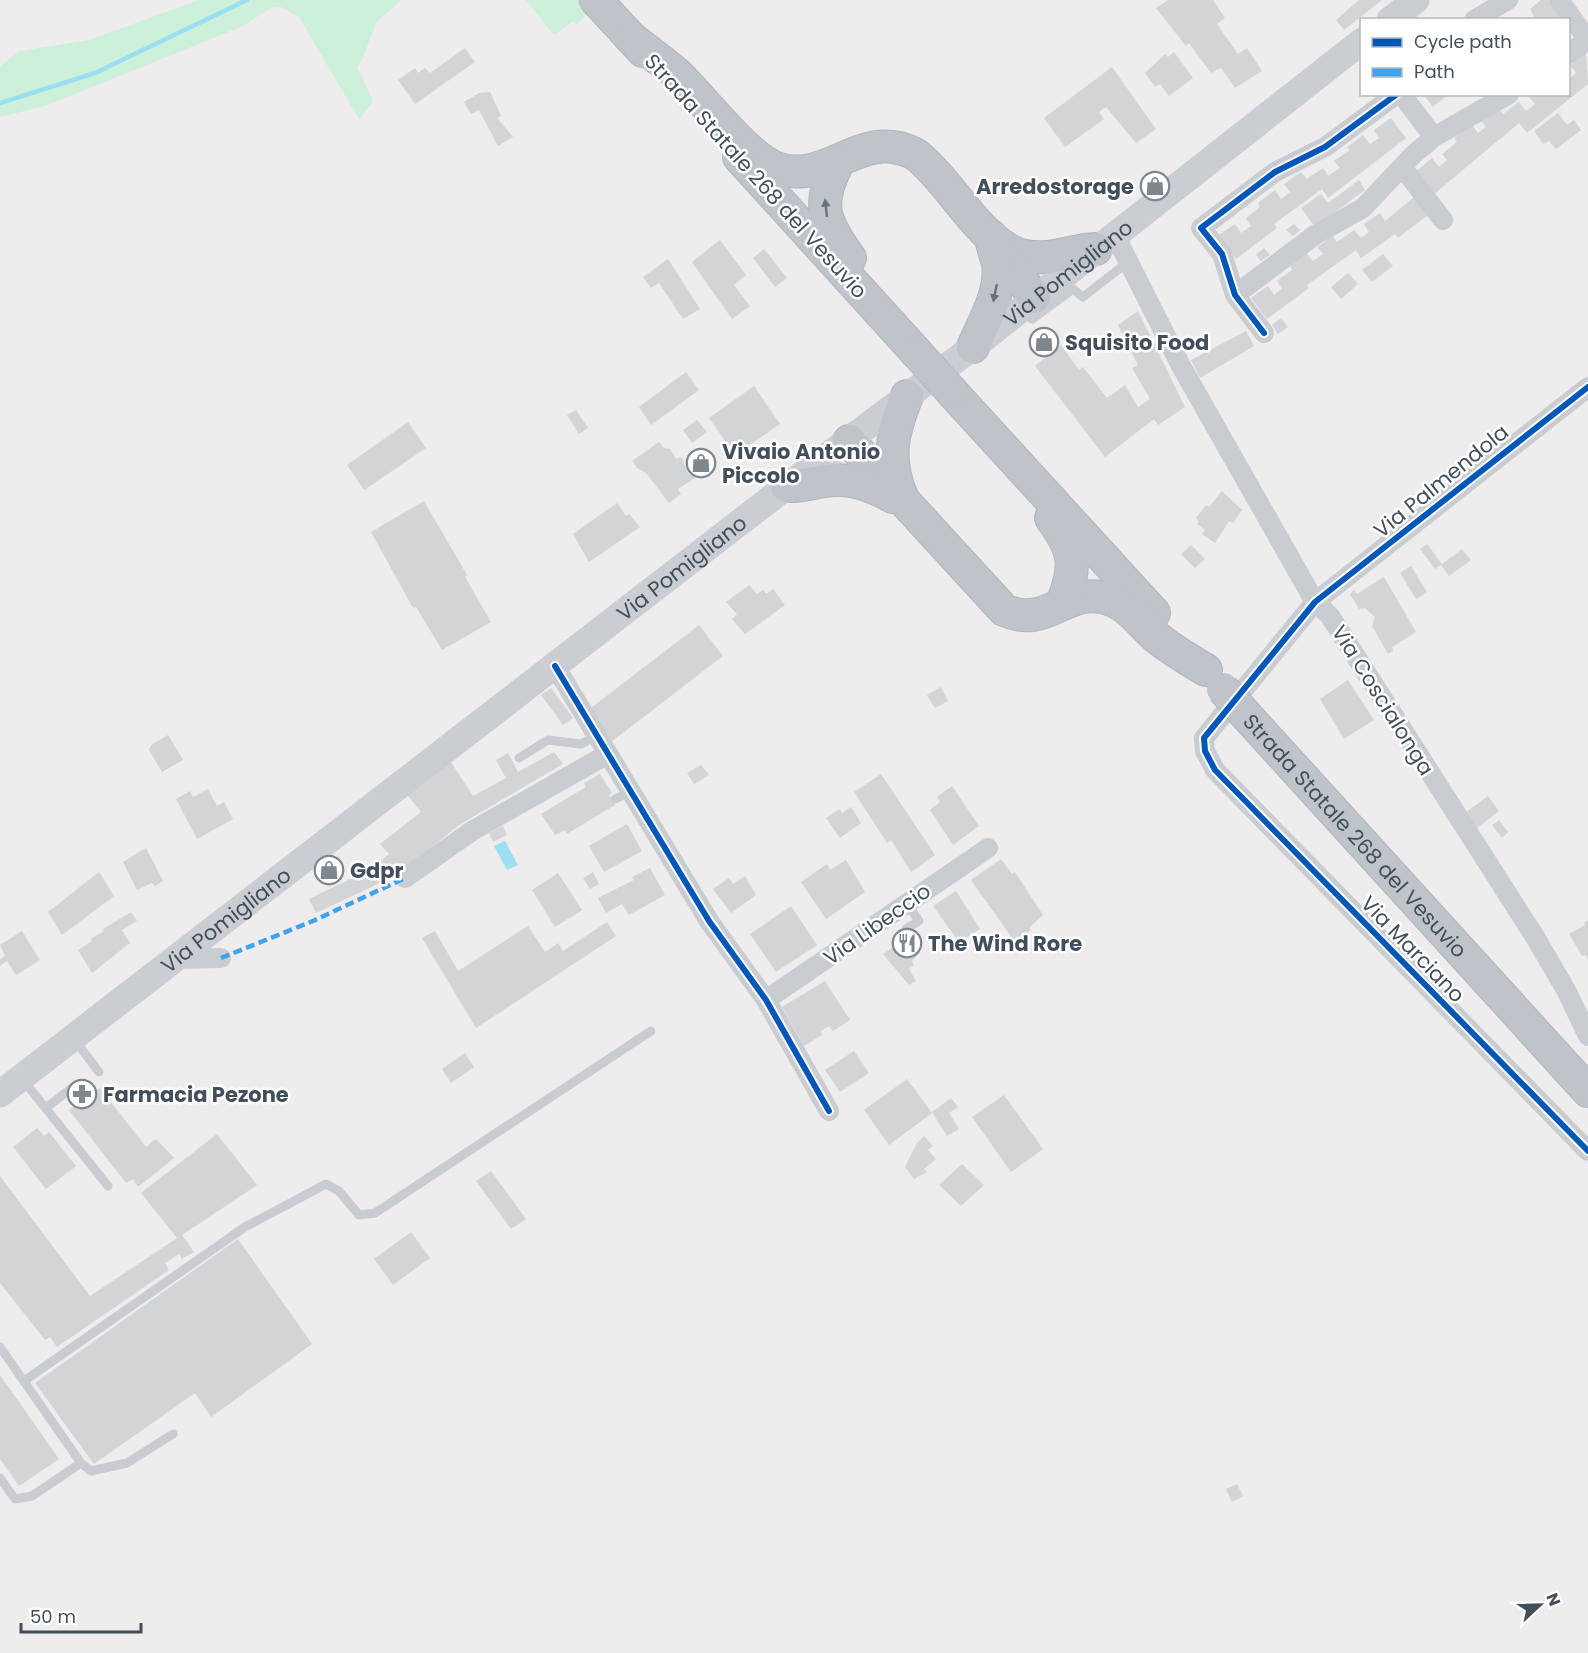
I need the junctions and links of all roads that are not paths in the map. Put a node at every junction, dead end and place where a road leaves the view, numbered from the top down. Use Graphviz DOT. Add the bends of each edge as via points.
graph roads {
  1 [pos="596,0"];
  2 [pos="1416,0"];
  3 [pos="1508,0"];
  4 [pos="1559,0"];
  5 [pos="1393,18"];
  6 [pos="1477,18"];
  7 [pos="630,37"];
  8 [pos="1588,40"];
  9 [pos="1360,44"];
  10 [pos="1570,53"];
  11 [pos="1396,96"];
  12 [pos="1401,96"];
  13 [pos="1506,96"];
  14 [pos="1434,137"];
  15 [pos="839,161"];
  16 [pos="1403,168"];
  17 [pos="1443,220"];
  18 [pos="991,236"];
  19 [pos="1105,242"];
  20 [pos="1128,262"];
  21 [pos="1234,295"];
  22 [pos="1028,302"];
  23 [pos="1264,333"];
  24 [pos="906,341"];
  25 [pos="973,346"];
  26 [pos="1588,387"];
  27 [pos="907,396"];
  28 [pos="995,439"];
  29 [pos="849,441"];
  30 [pos="787,486"];
  31 [pos="905,504"];
  32 [pos="1315,602"];
  33 [pos="1062,604"];
  34 [pos="555,666"];
  35 [pos="1214,680"];
  36 [pos="596,736"];
  37 [pos="608,754"];
  38 [pos="519,758"];
  39 [pos="1215,770"];
  40 [pos="988,848"];
  41 [pos="405,878"];
  42 [pos="908,903"];
  43 [pos="906,929"];
  44 [pos="221,958"];
  45 [pos="173,959"];
  46 [pos="766,1000"];
  47 [pos="651,1031"];
  48 [pos="1588,1036"];
  49 [pos="73,1037"];
  50 [pos="99,1072"];
  51 [pos="6,1087"];
  52 [pos="73,1087"];
  53 [pos="1588,1091"];
  54 [pos="46,1108"];
  55 [pos="829,1111"];
  56 [pos="1588,1151"];
  57 [pos="108,1186"];
  58 [pos="0,1347"];
  59 [pos="24,1381"];
  60 [pos="173,1434"];
  61 [pos="81,1463"];
  62 [pos="0,1478"];
  1 -- 7 [label="highway, Strada Statale 268 del Vesuvio"];
  2 -- 5 [label="main road"];
  3 -- 6 [label="street"];
  4 -- 8 [label="street"];
  7 -- 15 [label="highway" via="676,73 765,162 778,169 797,171 815,170"];
  7 -- 24 [label="highway, Strada Statale 268 del Vesuvio"];
  8 -- 10 [label="street"];
  9 -- 19 [label="main road, Via Pomigliano"];
  11 -- 21 [label="street" via="1325,147 1275,172 1201,228 1222,254"];
  12 -- 14 [label="street"];
  13 -- 14 [label="street"];
  14 -- 16 [label="street"];
  15 -- 18 [label="highway" via="849,153 869,147 897,146 916,154"];
  24 -- 15 [label="highway, one-way" via="833,236 827,220 825,194"];
  16 -- 17 [label="street"];
  16 -- 21 [label="street" via="1363,208 1315,235"];
  18 -- 19 [label="highway" via="1013,252 1036,257 1063,256"];
  18 -- 22 [label="highway"];
  18 -- 25 [label="highway, one-way" via="998,264 996,288"];
  19 -- 20 [label="street, Via Coscialonga"];
  19 -- 22 [label="main road, Via Pomigliano"];
  20 -- 22 [label="lane" via="1083,297 1073,289 1032,319"];
  20 -- 32 [label="street, Via Coscialonga" via="1180,366"];
  21 -- 23 [label="street"];
  22 -- 25 [label="main road, Via Pomigliano"];
  24 -- 28 [label="highway, Strada Statale 268 del Vesuvio, bridge"];
  25 -- 27 [label="main road, Via Pomigliano"];
  26 -- 32 [label="street, Via Palmendola"];
  27 -- 29 [label="main road, Via Pomigliano"];
  27 -- 31 [label="highway" via="891,450 893,477"];
  28 -- 33 [label="highway" via="1068,545 1074,562"];
  28 -- 35 [label="highway, Strada Statale 268 del Vesuvio"];
  29 -- 30 [label="main road, Via Pomigliano"];
  29 -- 31 [label="highway"];
  30 -- 31 [label="highway" via="848,479 874,486"];
  30 -- 34 [label="main road, Via Pomigliano"];
  31 -- 33 [label="highway" via="1004,610 1015,615 1041,615"];
  32 -- 39 [label="street, Via Palmendola" via="1204,738 1205,751"];
  32 -- 48 [label="street, Via Coscialonga" via="1330,616 1535,937"];
  33 -- 35 [label="highway" via="1100,596 1118,602 1155,636"];
  34 -- 36 [label="street"];
  34 -- 45 [label="main road, Via Pomigliano"];
  35 -- 53 [label="highway, Strada Statale 268 del Vesuvio, bridge"];
  36 -- 37 [label="street"];
  36 -- 38 [label="lane" via="581,744 548,740"];
  37 -- 41 [label="street" via="472,831"];
  37 -- 46 [label="street" via="622,796"];
  39 -- 56 [label="street, Via Marciano"];
  40 -- 42 [label="street, Via Libeccio"];
  42 -- 43 [label="lane" via="919,921"];
  42 -- 46 [label="street, Via Libeccio"];
  44 -- 45 [label="street"];
  45 -- 49 [label="main road, Via Pomigliano"];
  46 -- 55 [label="street"];
  47 -- 59 [label="lane" via="375,1213 359,1215 339,1191 326,1184 245,1227"];
  49 -- 50 [label="lane"];
  49 -- 51 [label="main road, Via Pomigliano"];
  51 -- 54 [label="lane"];
  52 -- 54 [label="lane"];
  54 -- 57 [label="lane"];
  58 -- 59 [label="lane"];
  59 -- 61 [label="lane"];
  60 -- 61 [label="lane" via="127,1463 91,1471"];
  61 -- 62 [label="lane" via="32,1496 15,1499"];
}
